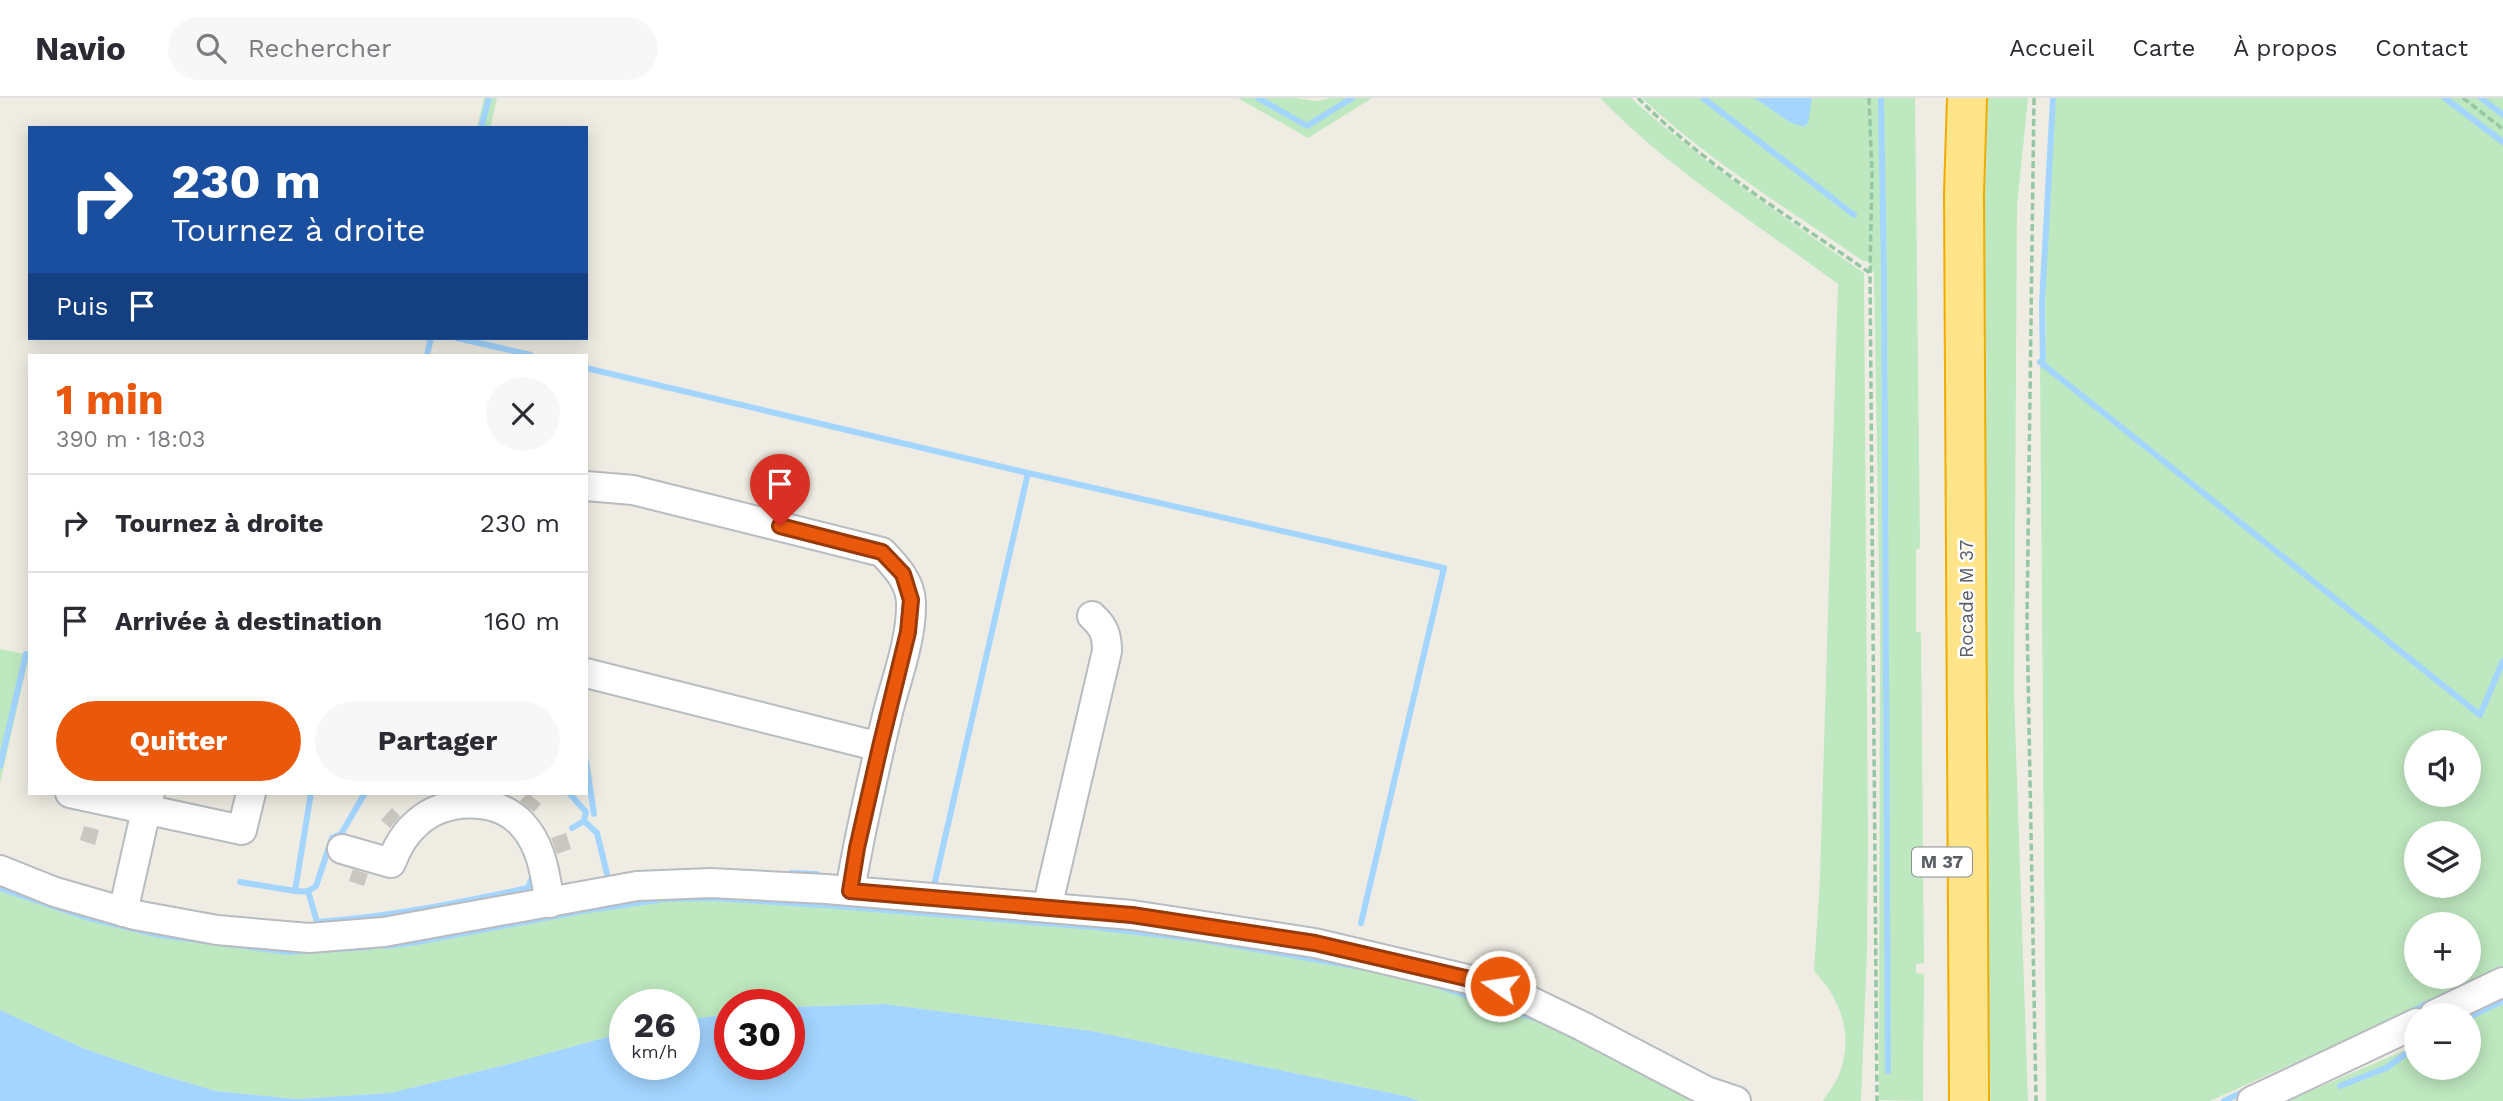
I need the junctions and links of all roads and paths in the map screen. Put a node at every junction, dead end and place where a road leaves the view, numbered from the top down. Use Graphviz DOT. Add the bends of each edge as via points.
graph roads {
  1 [pos="1638,98"];
  2 [pos="1869,98"];
  3 [pos="1941,98"];
  4 [pos="1967,98"];
  5 [pos="2034,98"];
  6 [pos="2463,98"];
  7 [pos="2503,129"];
  8 [pos="1870,273"];
  9 [pos="588,486"];
  10 [pos="1952,554"];
  11 [pos="1092,616"];
  12 [pos="1953,624"];
  13 [pos="588,674"];
  14 [pos="880,747"];
  15 [pos="90,795"];
  16 [pos="251,795"];
  17 [pos="148,801"];
  18 [pos="342,849"];
  19 [pos="0,870"];
  20 [pos="850,891"];
  21 [pos="550,902"];
  22 [pos="1047,908"];
  23 [pos="123,912"];
  24 [pos="2503,982"];
  25 [pos="2459,1003"];
  26 [pos="2404,1029"];
  27 [pos="1736,1101"];
  28 [pos="1877,1101"];
  29 [pos="1943,1101"];
  30 [pos="1969,1101"];
  31 [pos="2036,1101"];
  32 [pos="2252,1101"];
  1 -- 8 [label="path" via="1731,176"];
  2 -- 8 [label="path"];
  3 -- 10 [label="highway, Rocade M 37 / M 37" via="1938,166"];
  4 -- 10 [label="highway, Rocade M 37 / M 37"];
  5 -- 31 [label="path" via="2027,618"];
  6 -- 7 [label="path"];
  8 -- 28 [label="path"];
  9 -- 14 [label="street" via="634,491 882,552 903,574 911,600 908,632"];
  10 -- 12 [label="highway, Rocade M 37 / M 37"];
  11 -- 22 [label="street" via="1107,636 1107,651"];
  12 -- 29 [label="highway, Rocade M 37 / M 37"];
  12 -- 30 [label="highway, Rocade M 37 / M 37"];
  13 -- 14 [label="street"];
  14 -- 20 [label="street"];
  15 -- 17 [label="street"];
  16 -- 17 [label="street" via="242,831"];
  17 -- 23 [label="street"];
  18 -- 21 [label="street" via="391,863 407,833 433,811 462,804 493,807 521,822 531,836 543,862"];
  19 -- 23 [label="street"];
  20 -- 21 [label="street" via="670,884"];
  20 -- 22 [label="street"];
  21 -- 23 [label="street" via="384,932 309,938 217,930"];
  22 -- 27 [label="street" via="1132,915 1315,943 1500,986 1706,1091"];
  24 -- 25 [label="street"];
  26 -- 32 [label="street"];
}
